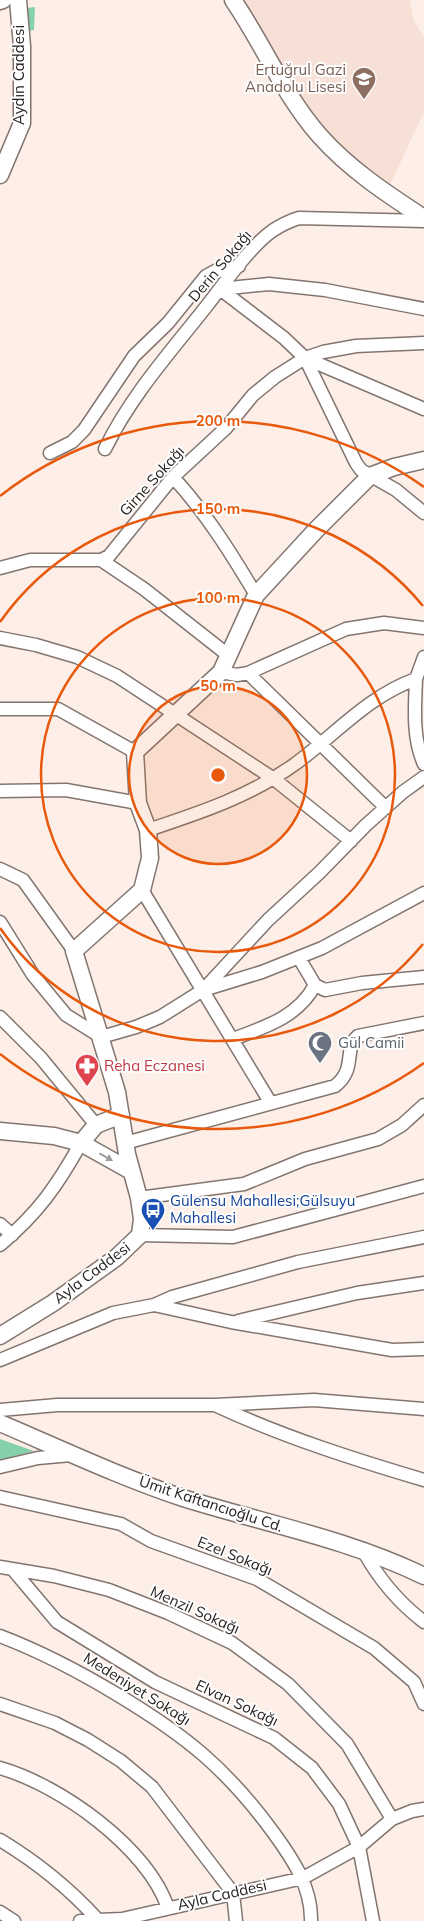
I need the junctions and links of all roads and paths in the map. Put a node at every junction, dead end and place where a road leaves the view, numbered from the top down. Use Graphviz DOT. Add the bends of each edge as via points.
graph roads {
  1 [pos="18,0"];
  2 [pos="232,0"];
  3 [pos="0,175"];
  4 [pos="424,220"];
  5 [pos="239,266"];
  6 [pos="220,289"];
  7 [pos="424,310"];
  8 [pos="424,343"];
  9 [pos="306,358"];
  10 [pos="424,409"];
  11 [pos="106,449"];
  12 [pos="50,453"];
  13 [pos="424,460"];
  14 [pos="370,476"];
  15 [pos="173,477"];
  16 [pos="424,513"];
  17 [pos="101,560"];
  18 [pos="0,568"];
  19 [pos="256,595"];
  20 [pos="424,628"];
  21 [pos="0,638"];
  22 [pos="228,655"];
  23 [pos="424,656"];
  24 [pos="222,672"];
  25 [pos="248,672"];
  26 [pos="416,678"];
  27 [pos="0,709"];
  28 [pos="176,714"];
  29 [pos="321,743"];
  30 [pos="134,752"];
  31 [pos="424,764"];
  32 [pos="424,777"];
  33 [pos="274,779"];
  34 [pos="0,791"];
  35 [pos="138,803"];
  36 [pos="386,808"];
  37 [pos="148,830"];
  38 [pos="351,841"];
  39 [pos="0,869"];
  40 [pos="142,890"];
  41 [pos="424,893"];
  42 [pos="0,922"];
  43 [pos="74,951"];
  44 [pos="299,958"];
  45 [pos="424,977"];
  46 [pos="315,985"];
  47 [pos="203,990"];
  48 [pos="0,1017"];
  49 [pos="424,1024"];
  50 [pos="101,1037"];
  51 [pos="233,1039"];
  52 [pos="270,1102"];
  53 [pos="424,1105"];
  54 [pos="121,1115"];
  55 [pos="96,1125"];
  56 [pos="0,1131"];
  57 [pos="81,1143"];
  58 [pos="125,1143"];
  59 [pos="131,1171"];
  60 [pos="424,1186"];
  61 [pos="139,1198"];
  62 [pos="0,1224"];
  63 [pos="12,1235"];
  64 [pos="140,1235"];
  65 [pos="424,1237"];
  66 [pos="0,1245"];
  67 [pos="424,1283"];
  68 [pos="154,1305"];
  69 [pos="231,1322"];
  70 [pos="0,1336"];
  71 [pos="424,1349"];
  72 [pos="0,1360"];
  73 [pos="215,1405"];
  74 [pos="424,1409"];
  75 [pos="0,1410"];
  76 [pos="0,1423"];
  77 [pos="71,1455"];
  78 [pos="0,1467"];
  79 [pos="424,1480"];
  80 [pos="0,1497"];
  81 [pos="364,1552"];
  82 [pos="0,1567"];
  83 [pos="14,1571"];
  84 [pos="424,1576"];
  85 [pos="424,1622"];
  86 [pos="0,1636"];
  87 [pos="0,1704"];
  88 [pos="424,1704"];
  89 [pos="0,1768"];
  90 [pos="424,1809"];
  91 [pos="392,1819"];
  92 [pos="0,1840"];
  93 [pos="359,1847"];
  94 [pos="303,1878"];
  95 [pos="233,1893"];
  96 [pos="168,1908"];
  97 [pos="0,1912"];
  98 [pos="98,1920"];
  99 [pos="122,1920"];
  100 [pos="14,1921"];
  101 [pos="80,1921"];
  102 [pos="236,1921"];
  103 [pos="311,1921"];
  104 [pos="373,1921"];
  1 -- 3 [label="street, Aydın Caddesi" via="22,46 22,123"];
  2 -- 4 [label="street" via="319,136 355,170"];
  4 -- 5 [label="street, Derin Sokağı" via="300,218 270,232"];
  5 -- 6 [label="street, Derin Sokağı"];
  5 -- 12 [label="street" via="217,270 206,276 170,321 134,356 84,430 72,442"];
  6 -- 7 [label="street" via="269,284 325,290"];
  6 -- 9 [label="street"];
  6 -- 11 [label="street, Derin Sokağı" via="116,426"];
  8 -- 9 [label="street, Girne Sokağı" via="356,346"];
  9 -- 10 [label="street"];
  9 -- 14 [label="street" via="356,463"];
  9 -- 15 [label="street, Girne Sokağı" via="262,387 226,428"];
  13 -- 14 [label="street"];
  14 -- 16 [label="street" via="396,490"];
  14 -- 19 [label="street"];
  15 -- 17 [label="street, Girne Sokağı" via="114,552"];
  15 -- 19 [label="street" via="220,536"];
  17 -- 18 [label="street" via="30,560"];
  17 -- 22 [label="street" via="144,589"];
  19 -- 22 [label="street"];
  20 -- 25 [label="street" via="384,622 346,629"];
  21 -- 28 [label="street" via="76,657 117,676"];
  22 -- 24 [label="street"];
  23 -- 26 [label="street"];
  24 -- 25 [label="street" via="237,675"];
  24 -- 28 [label="street"];
  25 -- 29 [label="street"];
  26 -- 29 [label="street" via="371,703"];
  26 -- 31 [label="street" via="418,744"];
  27 -- 30 [label="street" via="58,709"];
  28 -- 30 [label="street"];
  28 -- 33 [label="street"];
  29 -- 33 [label="street"];
  29 -- 36 [label="street"];
  30 -- 35 [label="street"];
  32 -- 36 [label="street"];
  33 -- 37 [label="street" via="210,810"];
  33 -- 38 [label="street"];
  34 -- 35 [label="street" via="66,790"];
  35 -- 37 [label="street"];
  36 -- 38 [label="street"];
  37 -- 40 [label="street" via="150,858"];
  38 -- 47 [label="street" via="268,920"];
  39 -- 43 [label="street" via="23,880"];
  40 -- 43 [label="street"];
  40 -- 47 [label="street"];
  41 -- 44 [label="street"];
  42 -- 50 [label="street" via="33,976 66,1015"];
  43 -- 50 [label="street"];
  44 -- 46 [label="street"];
  44 -- 47 [label="street"];
  45 -- 46 [label="street" via="326,990"];
  46 -- 51 [label="street" via="309,997 288,1016"];
  47 -- 50 [label="street" via="160,1017"];
  47 -- 51 [label="street"];
  48 -- 55 [label="street" via="41,1058"];
  49 -- 52 [label="street" via="358,1036 352,1044 345,1077 335,1086"];
  50 -- 54 [label="street"];
  51 -- 52 [label="street"];
  52 -- 58 [label="street"];
  53 -- 61 [label="street" via="402,1125 378,1139 305,1159 244,1184"];
  54 -- 55 [label="street"];
  54 -- 58 [label="street"];
  55 -- 57 [label="street"];
  56 -- 57 [label="street" via="54,1136"];
  57 -- 59 [label="street, one-way"];
  57 -- 63 [label="street" via="61,1179 29,1220"];
  58 -- 59 [label="street"];
  59 -- 61 [label="street"];
  60 -- 64 [label="street, Ayla Caddesi" via="233,1237"];
  61 -- 64 [label="street"];
  62 -- 63 [label="street"];
  63 -- 66 [label="street"];
  64 -- 70 [label="street, Ayla Caddesi" via="117,1257"];
  65 -- 68 [label="street" via="298,1262 172,1297"];
  67 -- 69 [label="street" via="357,1293"];
  68 -- 69 [label="street"];
  68 -- 72 [label="street" via="113,1313"];
  69 -- 71 [label="street" via="392,1350"];
  73 -- 74 [label="street" via="314,1400"];
  73 -- 75 [label="street" via="57,1405"];
  73 -- 79 [label="street" via="294,1439"];
  76 -- 77 [label="street, Ümit Kaftancıoğlu Cd."];
  77 -- 78 [label="street" via="38,1458"];
  77 -- 81 [label="street, Ümit Kaftancıoğlu Cd." via="182,1498"];
  80 -- 88 [label="street, Ezel Sokağı" via="121,1524 151,1541 257,1579 374,1648 414,1682"];
  81 -- 84 [label="street, Ümit Kaftancıoğlu Cd."];
  81 -- 85 [label="street" via="384,1585 404,1607"];
  82 -- 83 [label="street, Menzil Sokağı"];
  83 -- 91 [label="street, Menzil Sokağı" via="54,1576 109,1590 232,1643 288,1684 348,1744"];
  83 -- 93 [label="street, Elvan Sokağı" via="57,1622 155,1682 283,1743 324,1783 344,1813"];
  86 -- 94 [label="street, Medeniyet Sokağı" via="70,1666 168,1725 190,1742 250,1801"];
  87 -- 95 [label="street" via="55,1723 122,1761 159,1795"];
  89 -- 96 [label="street" via="33,1781 107,1827 157,1882"];
  90 -- 91 [label="street, Ayla Caddesi"];
  91 -- 93 [label="street, Ayla Caddesi"];
  92 -- 98 [label="street" via="72,1891"];
  93 -- 94 [label="street, Ayla Caddesi"];
  93 -- 104 [label="street, Elvan Sokağı"];
  94 -- 95 [label="street, Ayla Caddesi"];
  94 -- 103 [label="street, Medeniyet Sokağı"];
  95 -- 96 [label="street, Ayla Caddesi"];
  95 -- 102 [label="street"];
  96 -- 99 [label="street, Ayla Caddesi"];
  97 -- 100 [label="street"];
  98 -- 99 [label="street, Ayla Caddesi"];
  98 -- 101 [label="street, Ayla Caddesi"];
}
